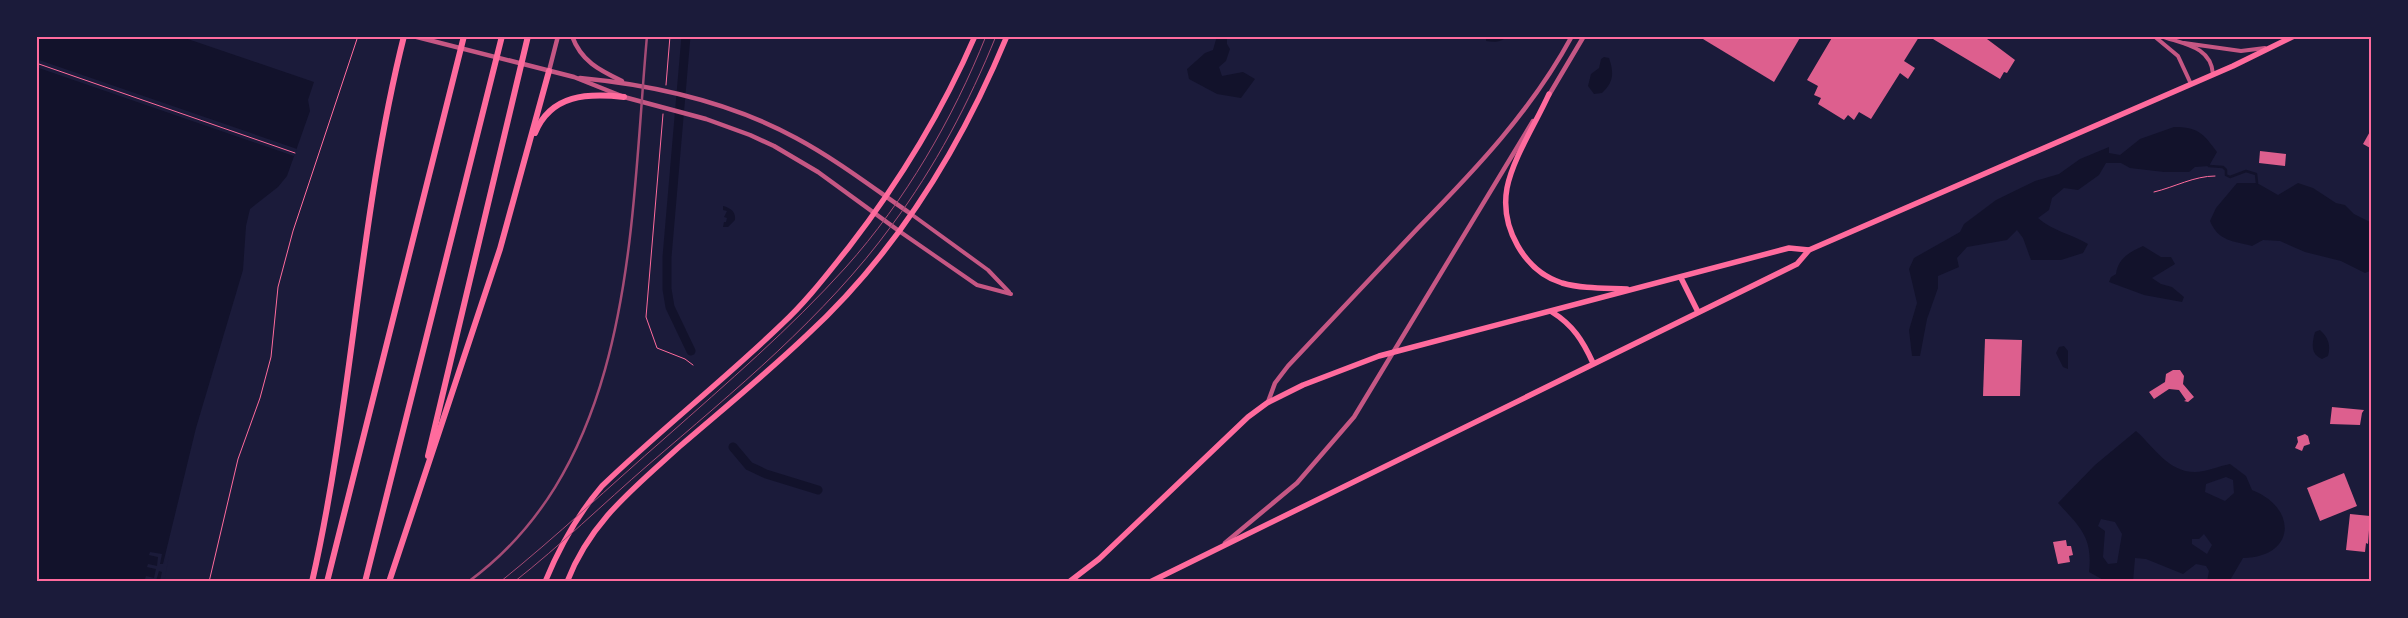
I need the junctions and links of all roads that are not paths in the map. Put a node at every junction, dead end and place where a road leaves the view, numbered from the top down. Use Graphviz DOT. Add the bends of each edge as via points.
graph roads {
  1 [pos="404,36"];
  2 [pos="413,36"];
  3 [pos="464,36"];
  4 [pos="502,36"];
  5 [pos="528,36"];
  6 [pos="558,36"];
  7 [pos="572,36"];
  8 [pos="975,36"];
  9 [pos="1007,36"];
  10 [pos="1572,36"];
  11 [pos="1584,36"];
  12 [pos="2154,36"];
  13 [pos="2161,36"];
  14 [pos="2294,36"];
  15 [pos="2184,43"];
  16 [pos="2277,46"];
  17 [pos="549,71"];
  18 [pos="2213,74"];
  19 [pos="574,77"];
  20 [pos="626,82"];
  21 [pos="2191,84"];
  22 [pos="1549,94"];
  23 [pos="624,97"];
  24 [pos="528,153"];
  25 [pos="886,197"];
  26 [pos="875,213"];
  27 [pos="911,214"];
  28 [pos="899,231"];
  29 [pos="1809,250"];
  30 [pos="1680,278"];
  31 [pos="1634,289"];
  32 [pos="1552,312"];
  33 [pos="1698,312"];
  34 [pos="1593,363"];
  35 [pos="1267,403"];
  36 [pos="417,496"];
  37 [pos="1216,550"];
  38 [pos="312,582"];
  39 [pos="327,582"];
  40 [pos="365,582"];
  41 [pos="389,582"];
  42 [pos="545,582"];
  43 [pos="567,582"];
  44 [pos="1069,582"];
  45 [pos="1150,582"];
  1 -- 38 [label="highway" via="374,182 338,447"];
  2 -- 17 [label="street"];
  3 -- 39 [label="highway"];
  4 -- 40 [label="highway"];
  5 -- 36 [label="highway"];
  6 -- 17 [label="street"];
  7 -- 20 [label="street" via="582,55 592,65"];
  8 -- 25 [label="main road" via="941,110"];
  9 -- 27 [label="main road" via="967,124"];
  10 -- 35 [label="street" via="1546,80 1495,146 1301,352 1275,383"];
  11 -- 22 [label="street"];
  12 -- 21 [label="street" via="2178,56"];
  13 -- 15 [label="street"];
  14 -- 16 [label="main road"];
  15 -- 16 [label="street" via="2241,51"];
  15 -- 18 [label="street" via="2208,56"];
  16 -- 18 [label="main road"];
  17 -- 19 [label="street"];
  17 -- 24 [label="highway"];
  18 -- 21 [label="main road"];
  19 -- 20 [label="street"];
  19 -- 23 [label="street"];
  20 -- 25 [label="street" via="747,116 794,137"];
  21 -- 29 [label="main road"];
  22 -- 31 [label="main road" via="1509,182 1506,206 1513,237 1531,263 1556,280 1587,288"];
  22 -- 37 [label="street" via="1354,417 1310,469 1276,502"];
  23 -- 24 [label="highway" via="587,94 558,104 539,125"];
  23 -- 26 [label="street" via="750,135 791,155"];
  24 -- 36 [label="highway" via="478,318"];
  25 -- 26 [label="main road"];
  25 -- 27 [label="street"];
  26 -- 28 [label="street"];
  26 -- 42 [label="main road" via="827,275 784,323 602,486 577,520"];
  27 -- 28 [label="main road"];
  27 -- 28 [label="street" via="988,270 1011,294 976,285"];
  28 -- 43 [label="main road" via="852,290 814,329 616,504 589,538"];
  29 -- 30 [label="main road" via="1789,248"];
  29 -- 33 [label="main road" via="1797,264"];
  30 -- 31 [label="main road"];
  30 -- 33 [label="main road"];
  31 -- 32 [label="main road"];
  32 -- 34 [label="main road" via="1572,326"];
  32 -- 35 [label="main road" via="1379,356 1303,385"];
  33 -- 34 [label="main road"];
  34 -- 37 [label="main road"];
  35 -- 44 [label="main road" via="1228,434 1098,560"];
  36 -- 41 [label="highway"];
  37 -- 45 [label="main road"];
}
